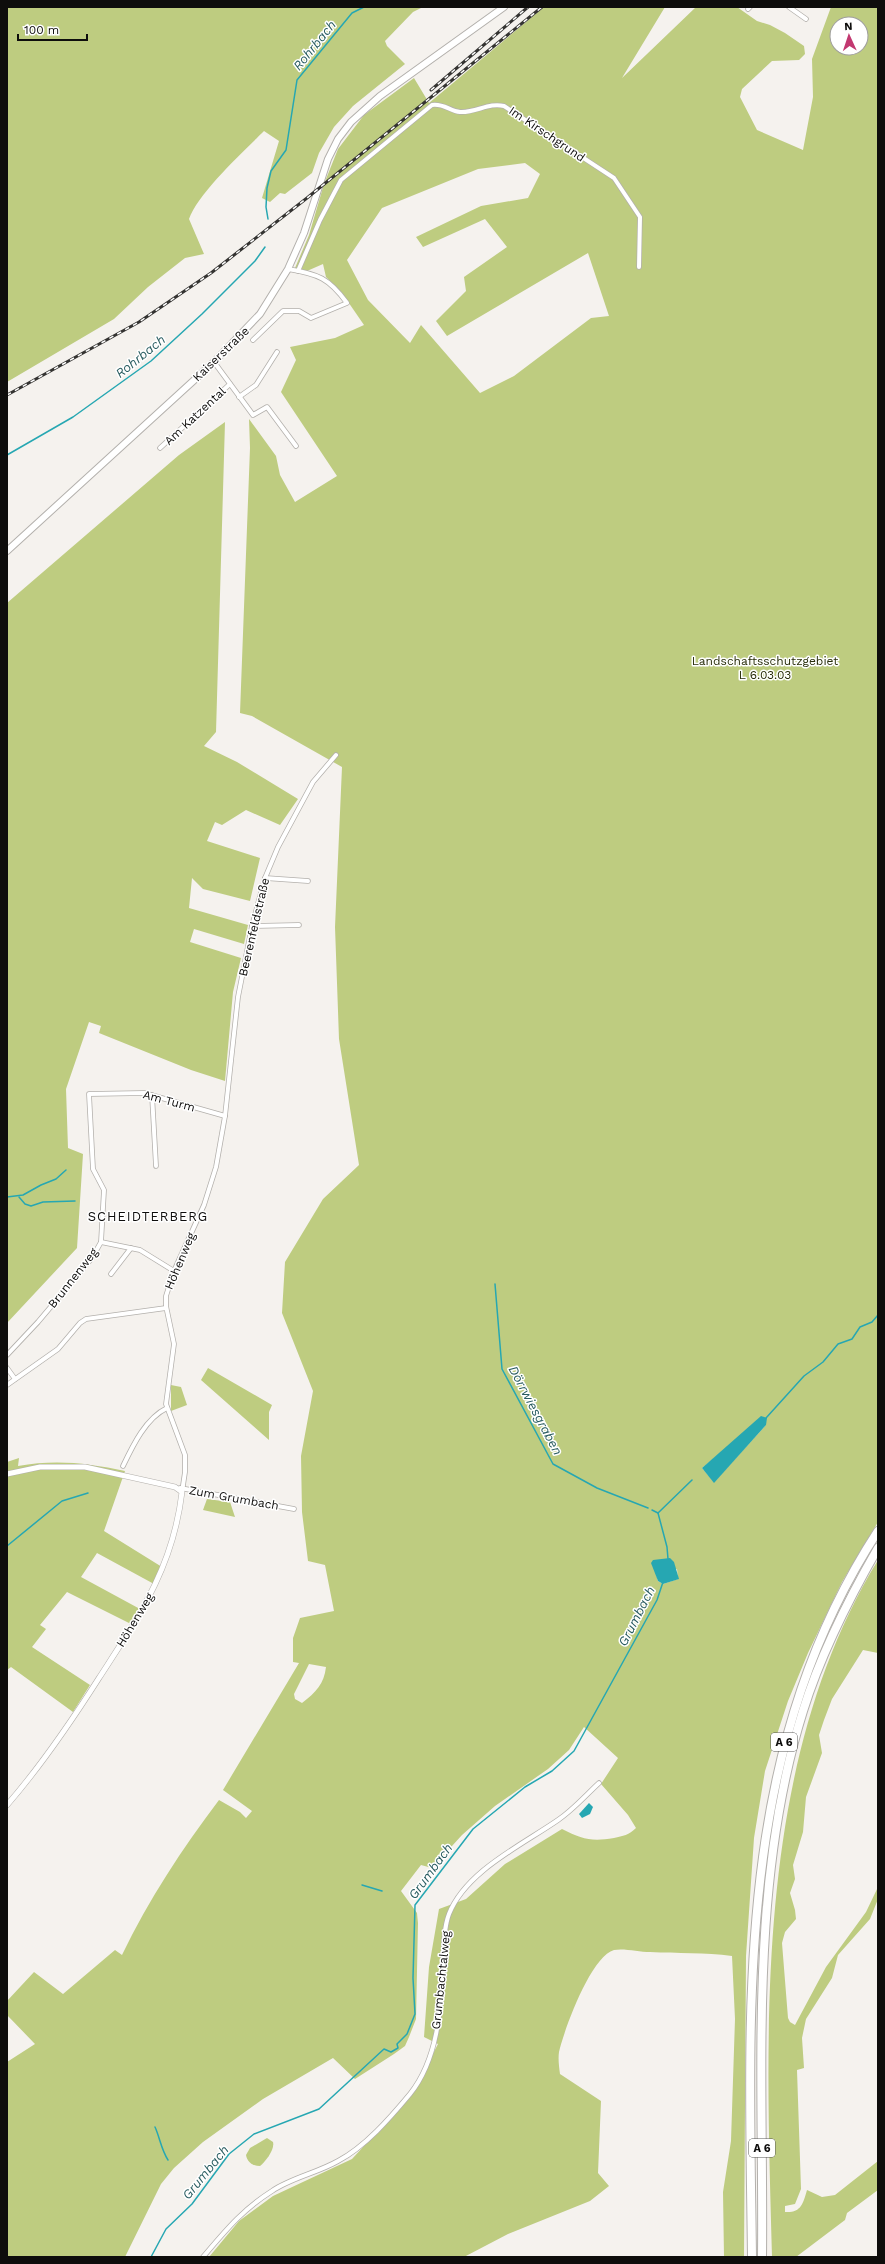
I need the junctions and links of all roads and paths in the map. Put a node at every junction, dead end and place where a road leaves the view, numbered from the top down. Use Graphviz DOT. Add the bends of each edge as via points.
graph roads {
  1 [pos="504,7"];
  2 [pos="789,7"];
  3 [pos="806,19"];
  4 [pos="639,267"];
  5 [pos="288,269"];
  6 [pos="298,271"];
  7 [pos="253,340"];
  8 [pos="277,352"];
  9 [pos="214,362"];
  10 [pos="230,384"];
  11 [pos="239,397"];
  12 [pos="296,446"];
  13 [pos="160,448"];
  14 [pos="7,551"];
  15 [pos="336,756"];
  16 [pos="265,878"];
  17 [pos="308,881"];
  18 [pos="299,925"];
  19 [pos="252,926"];
  20 [pos="88,1094"];
  21 [pos="152,1095"];
  22 [pos="225,1116"];
  23 [pos="156,1166"];
  24 [pos="101,1242"];
  25 [pos="131,1248"];
  26 [pos="174,1272"];
  27 [pos="111,1274"];
  28 [pos="166,1308"];
  29 [pos="7,1355"];
  30 [pos="7,1368"];
  31 [pos="15,1379"];
  32 [pos="7,1385"];
  33 [pos="167,1408"];
  34 [pos="123,1466"];
  35 [pos="7,1474"];
  36 [pos="182,1490"];
  37 [pos="294,1509"];
  38 [pos="878,1531"];
  39 [pos="878,1548"];
  40 [pos="599,1783"];
  41 [pos="7,1805"];
  42 [pos="203,2257"];
  43 [pos="752,2257"];
  44 [pos="762,2257"];
  1 -- 5 [label="main road" via="366,108 342,133 328,159 304,233"];
  2 -- 3 [label="street"];
  4 -- 6 [label="street, Im Kirschgrund" via="640,217 614,178 504,106 498,104 461,112 437,104 432,105 396,133 341,180"];
  5 -- 6 [label="street, Kaiserstraße"];
  5 -- 9 [label="main road, Kaiserstraße" via="260,314"];
  6 -- 7 [label="street, Kaiserstraße" via="326,279 347,303 312,318 299,310 283,311"];
  8 -- 11 [label="street" via="256,385"];
  9 -- 10 [label="street"];
  9 -- 14 [label="main road, Kaiserstraße"];
  10 -- 11 [label="street"];
  10 -- 13 [label="street, Am Katzental"];
  11 -- 12 [label="street" via="253,415 267,407"];
  15 -- 16 [label="street, Beerenfeldstraße" via="313,782 278,847"];
  16 -- 17 [label="street"];
  16 -- 19 [label="street, Beerenfeldstraße"];
  18 -- 19 [label="street"];
  19 -- 22 [label="street, Beerenfeldstraße" via="238,997"];
  20 -- 21 [label="street, Am Turm" via="136,1092"];
  20 -- 24 [label="street, Brunnenweg" via="93,1169 104,1190"];
  21 -- 22 [label="street, Am Turm"];
  21 -- 23 [label="street"];
  22 -- 26 [label="street, Höhenweg" via="216,1167 204,1205"];
  24 -- 25 [label="street"];
  24 -- 29 [label="street, Brunnenweg" via="92,1258"];
  25 -- 26 [label="street" via="145,1252"];
  25 -- 27 [label="street"];
  26 -- 28 [label="street, Höhenweg" via="166,1296"];
  28 -- 31 [label="street" via="86,1319 58,1349"];
  28 -- 33 [label="street, Höhenweg" via="174,1344"];
  30 -- 31 [label="street"];
  31 -- 32 [label="street"];
  33 -- 34 [label="street" via="151,1421 134,1444"];
  33 -- 36 [label="street, Höhenweg" via="185,1455"];
  35 -- 36 [label="street" via="40,1466 85,1467"];
  36 -- 37 [label="street, Zum Grumbach"];
  36 -- 41 [label="street, Höhenweg" via="174,1539 156,1586 70,1722"];
  38 -- 43 [label="highway, A 6" via="834,1608 804,1677 784,1741 768,1820 761,1869 753,1978 750,2083"];
  39 -- 44 [label="highway, A 6" via="842,1613 814,1680 794,1744 777,1821 768,1912 762,2038"];
  40 -- 42 [label="street, Grumbachtalweg" via="559,1820 493,1863 456,1901 449,1914 445,1934 437,2030 418,2083 398,2108 359,2146 338,2161 256,2201 237,2216"];
}
